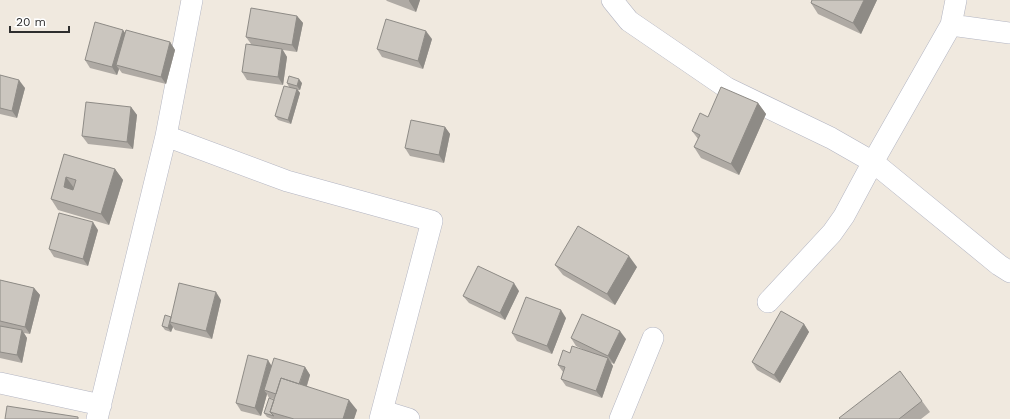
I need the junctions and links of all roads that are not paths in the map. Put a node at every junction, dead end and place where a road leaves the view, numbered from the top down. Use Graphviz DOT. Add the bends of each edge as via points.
graph roads {
  1 [pos="192,0"];
  2 [pos="612,0"];
  3 [pos="956,0"];
  4 [pos="951,25"];
  5 [pos="1010,33"];
  6 [pos="166,136"];
  7 [pos="872,162"];
  8 [pos="1010,272"];
  9 [pos="768,302"];
  10 [pos="653,338"];
  11 [pos="0,383"];
  12 [pos="99,412"];
  13 [pos="381,415"];
  14 [pos="409,419"];
  15 [pos="620,419"];
  1 -- 6 [label="street"];
  2 -- 7 [label="street" via="629,21 727,88 831,138"];
  3 -- 4 [label="street"];
  4 -- 5 [label="street"];
  4 -- 7 [label="street"];
  6 -- 12 [label="street"];
  6 -- 13 [label="street" via="287,181 432,221"];
  7 -- 8 [label="street"];
  7 -- 9 [label="street" via="844,216"];
  10 -- 15 [label="street"];
  11 -- 12 [label="street"];
  13 -- 14 [label="street"];
}
